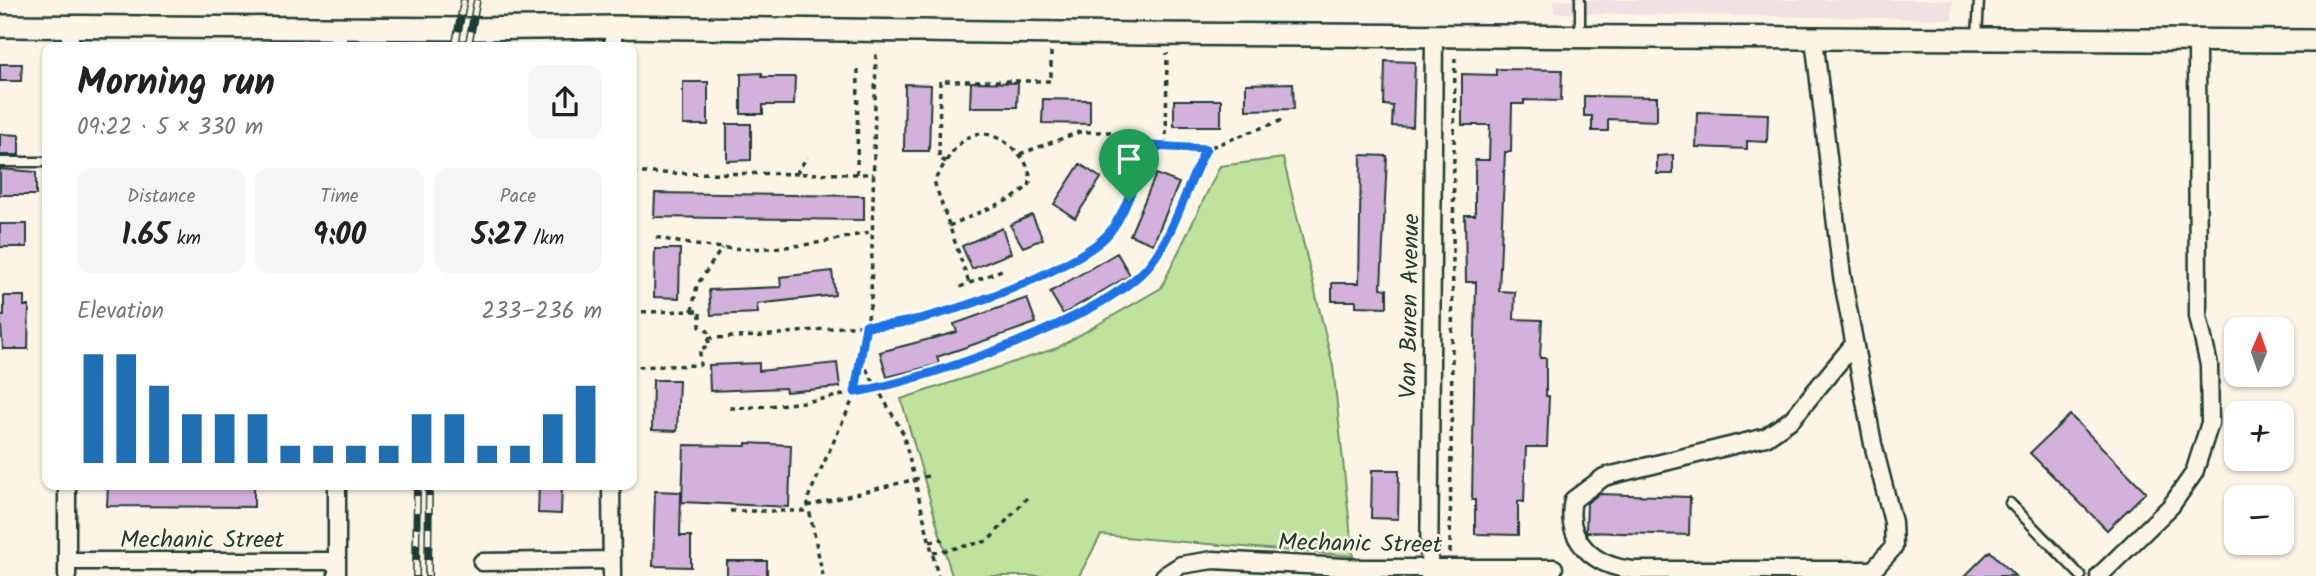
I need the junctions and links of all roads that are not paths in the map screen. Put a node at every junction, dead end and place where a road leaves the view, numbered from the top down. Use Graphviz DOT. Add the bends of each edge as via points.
graph roads {
  1 [pos="1580,0"];
  2 [pos="1979,0"];
  3 [pos="0,26"];
  4 [pos="1434,36"];
  5 [pos="70,37"];
  6 [pos="613,37"];
  7 [pos="1580,37"];
  8 [pos="338,38"];
  9 [pos="1814,38"];
  10 [pos="1977,39"];
  11 [pos="2197,40"];
  12 [pos="2316,41"];
  13 [pos="0,162"];
  14 [pos="42,162"];
  15 [pos="1854,344"];
  16 [pos="68,490"];
  17 [pos="337,490"];
  18 [pos="611,490"];
  19 [pos="2010,503"];
  20 [pos="482,562"];
  21 [pos="612,568"];
  22 [pos="1554,568"];
  23 [pos="67,569"];
  24 [pos="337,569"];
  25 [pos="1429,571"];
  26 [pos="1166,574"];
  27 [pos="2081,576"];
  28 [pos="2099,576"];
  1 -- 7 [label="lane"];
  2 -- 10 [label="lane"];
  3 -- 5 [label="street"];
  4 -- 6 [label="street"];
  4 -- 7 [label="street"];
  4 -- 25 [label="street, Van Buren Avenue"];
  5 -- 8 [label="street"];
  6 -- 8 [label="street"];
  7 -- 9 [label="street"];
  9 -- 10 [label="street"];
  9 -- 15 [label="street"];
  10 -- 11 [label="street"];
  11 -- 12 [label="street"];
  11 -- 28 [label="street" via="2198,316 2209,365 2210,423 2194,473 2171,506"];
  13 -- 14 [label="lane"];
  15 -- 15 [label="street" via="1893,522 1894,547 1879,567 1620,569 1589,555 1572,532 1573,500 1604,477 1766,437 1792,419"];
  16 -- 23 [label="street"];
  17 -- 24 [label="street"];
  18 -- 21 [label="street"];
  19 -- 27 [label="lane"];
  20 -- 21 [label="street"];
  22 -- 25 [label="street, Mechanic Street" via="1449,567"];
  23 -- 24 [label="street, Mechanic Street"];
  25 -- 26 [label="street, Mechanic Street" via="1213,560 1181,565"];
}
